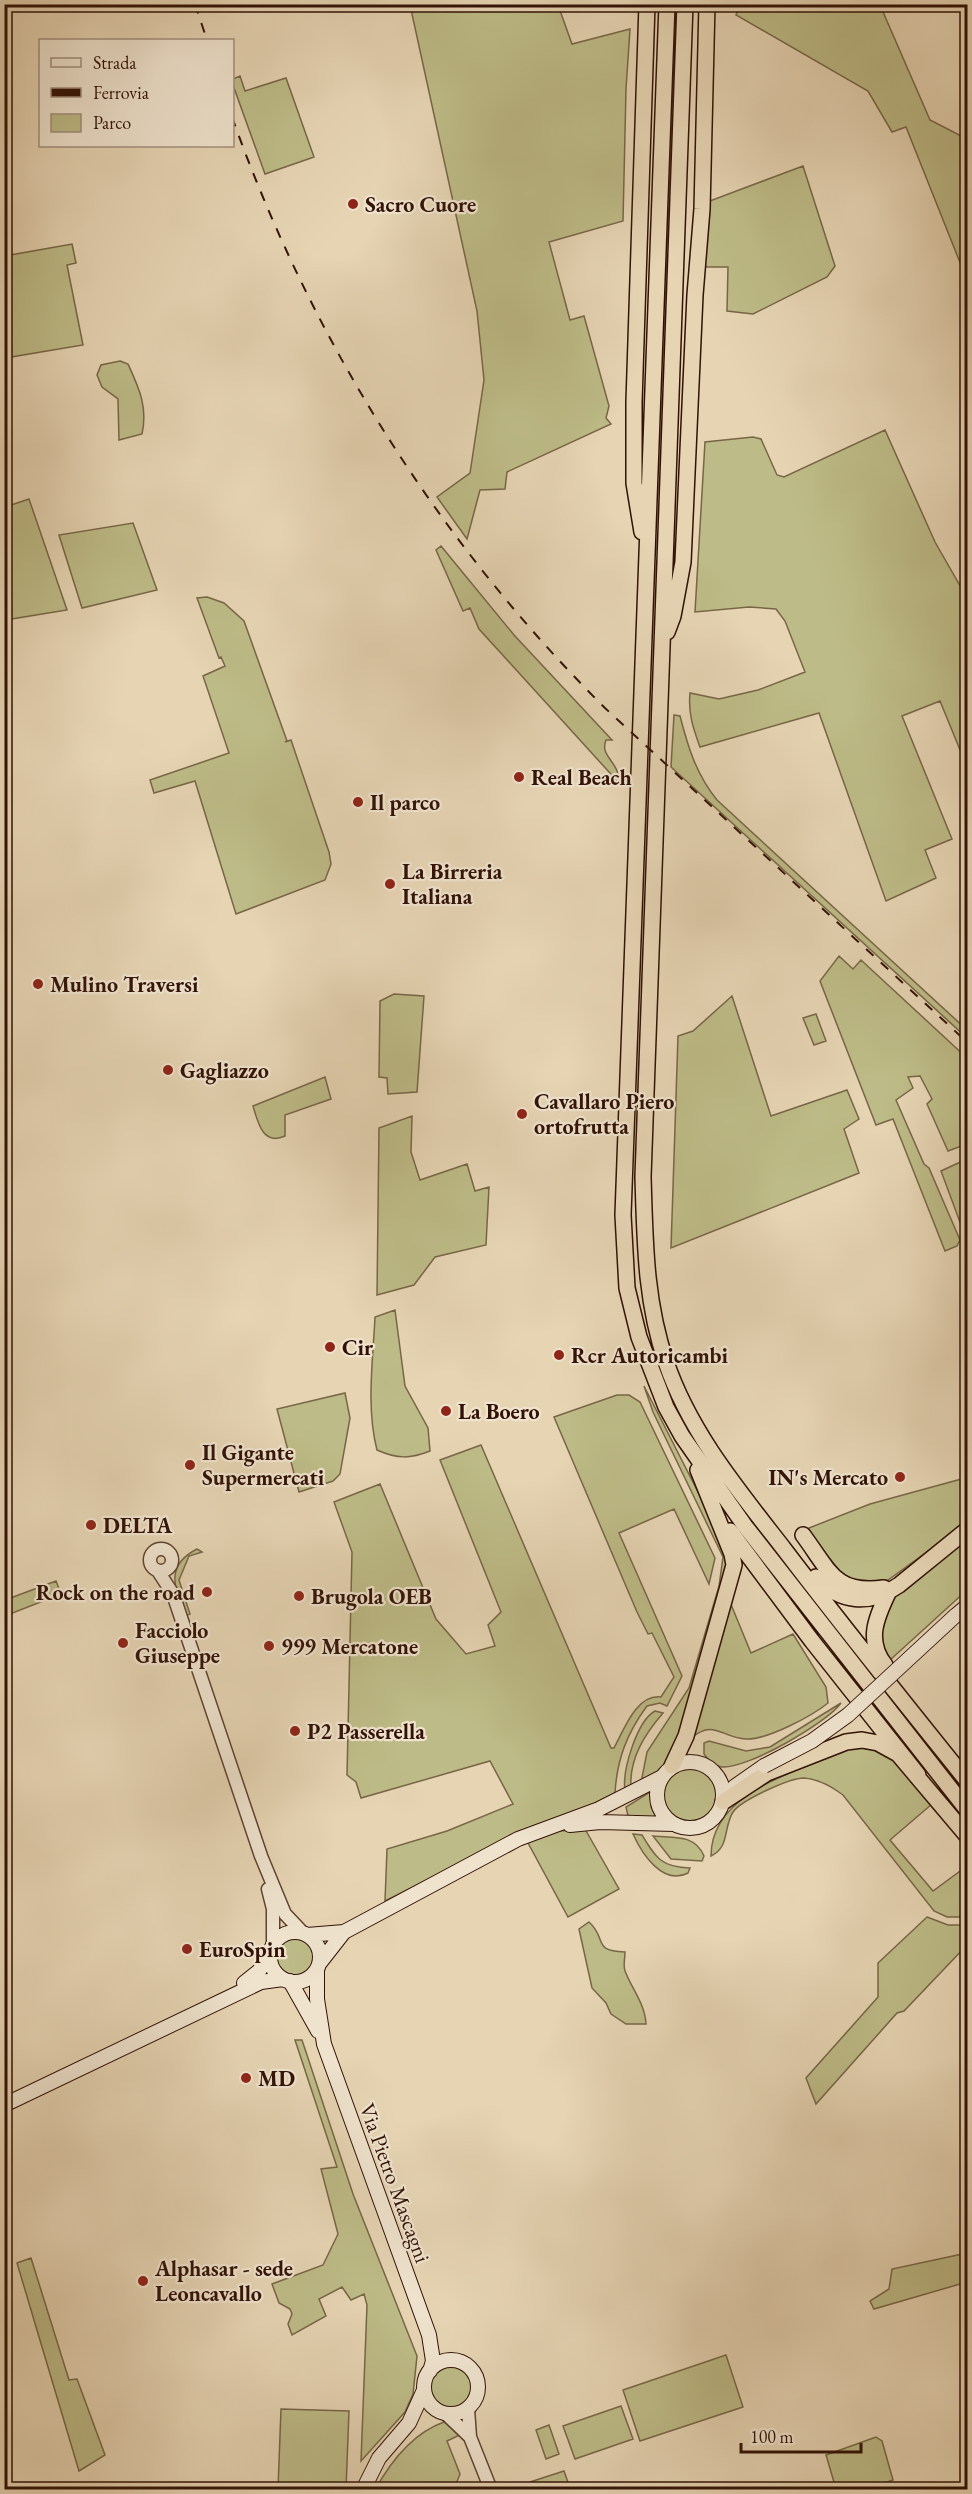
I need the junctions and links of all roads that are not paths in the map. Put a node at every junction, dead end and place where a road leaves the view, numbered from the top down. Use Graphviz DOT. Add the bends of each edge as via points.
graph roads {
  1 [pos="647,4"];
  2 [pos="667,4"];
  3 [pos="685,4"];
  4 [pos="707,4"];
  5 [pos="647,566"];
  6 [pos="662,646"];
  7 [pos="687,1443"];
  8 [pos="715,1509"];
  9 [pos="762,1520"];
  10 [pos="803,1535"];
  11 [pos="965,1536"];
  12 [pos="171,1566"];
  13 [pos="158,1571"];
  14 [pos="894,1589"];
  15 [pos="172,1594"];
  16 [pos="968,1605"];
  17 [pos="968,1768"];
  18 [pos="667,1772"];
  19 [pos="715,1772"];
  20 [pos="751,1773"];
  21 [pos="918,1775"];
  22 [pos="968,1782"];
  23 [pos="723,1802"];
  24 [pos="968,1811"];
  25 [pos="674,1824"];
  26 [pos="544,1828"];
  27 [pos="968,1837"];
  28 [pos="261,1856"];
  29 [pos="344,1932"];
  30 [pos="305,1934"];
  31 [pos="272,1950"];
  32 [pos="318,1966"];
  33 [pos="287,1980"];
  34 [pos="324,2044"];
  35 [pos="122,2047"];
  36 [pos="4,2105"];
  37 [pos="429,2335"];
  38 [pos="457,2361"];
  39 [pos="430,2371"];
  40 [pos="424,2390"];
  41 [pos="468,2409"];
  42 [pos="441,2412"];
  43 [pos="409,2422"];
  44 [pos="470,2437"];
  45 [pos="363,2490"];
  46 [pos="491,2490"];
  1 -- 5 [label="highway" via="633,456"];
  2 -- 5 [label="highway"];
  3 -- 6 [label="highway"];
  4 -- 6 [label="highway" via="686,562"];
  5 -- 7 [label="highway" via="622,1215 627,1288 639,1337 666,1407"];
  6 -- 9 [label="highway" via="644,1177 646,1267 663,1354 683,1407"];
  7 -- 8 [label="highway"];
  7 -- 24 [label="highway" via="745,1526"];
  8 -- 18 [label="highway" via="734,1565 688,1728"];
  8 -- 21 [label="highway" via="758,1572"];
  9 -- 14 [label="highway" via="833,1592 858,1600"];
  9 -- 22 [label="highway"];
  10 -- 14 [label="highway" via="846,1586"];
  11 -- 14 [label="highway"];
  12 -- 13 [label="street"];
  12 -- 13 [label="street" via="170,1553 158,1549 149,1560"];
  12 -- 15 [label="street"];
  13 -- 15 [label="street"];
  14 -- 17 [label="highway" via="874,1627 875,1648"];
  15 -- 28 [label="street"];
  16 -- 20 [label="main road, bridge" via="848,1715 812,1741"];
  18 -- 19 [label="main road" via="694,1762"];
  18 -- 25 [label="main road" via="657,1791 658,1806"];
  18 -- 26 [label="main road" via="599,1809"];
  19 -- 20 [label="main road" via="728,1776"];
  19 -- 23 [label="main road"];
  20 -- 23 [label="main road" via="734,1786"];
  21 -- 23 [label="highway" via="888,1746 862,1740 846,1742 767,1773"];
  21 -- 27 [label="highway"];
  23 -- 25 [label="main road" via="715,1817 701,1826"];
  25 -- 26 [label="main road" via="600,1822"];
  26 -- 29 [label="main road"];
  28 -- 30 [label="street" via="285,1914"];
  28 -- 31 [label="street" via="273,1909"];
  29 -- 30 [label="main road"];
  29 -- 32 [label="main road"];
  30 -- 31 [label="main road" via="292,1932 281,1936"];
  30 -- 32 [label="main road" via="318,1947"];
  31 -- 33 [label="main road" via="275,1971"];
  31 -- 35 [label="main road" via="259,1971 246,1982"];
  32 -- 33 [label="main road" via="306,1979"];
  32 -- 34 [label="main road, Via Pietro Mascagni" via="317,1999"];
  33 -- 34 [label="main road, Via Pietro Mascagni"];
  33 -- 35 [label="main road" via="261,1982"];
  34 -- 37 [label="main road, Via Pietro Mascagni"];
  35 -- 36 [label="main road"];
  37 -- 38 [label="main road, Via Pietro Mascagni"];
  37 -- 39 [label="main road, Via Pietro Mascagni" via="433,2360"];
  38 -- 39 [label="main road" via="439,2363"];
  38 -- 41 [label="main road" via="471,2369 478,2384 477,2397"];
  39 -- 40 [label="main road"];
  40 -- 42 [label="main road" via="427,2399"];
  40 -- 43 [label="main road"];
  41 -- 42 [label="main road" via="457,2414"];
  41 -- 44 [label="street"];
  42 -- 43 [label="main road"];
  42 -- 44 [label="street"];
  43 -- 45 [label="main road" via="379,2458"];
  44 -- 46 [label="street"];
}
